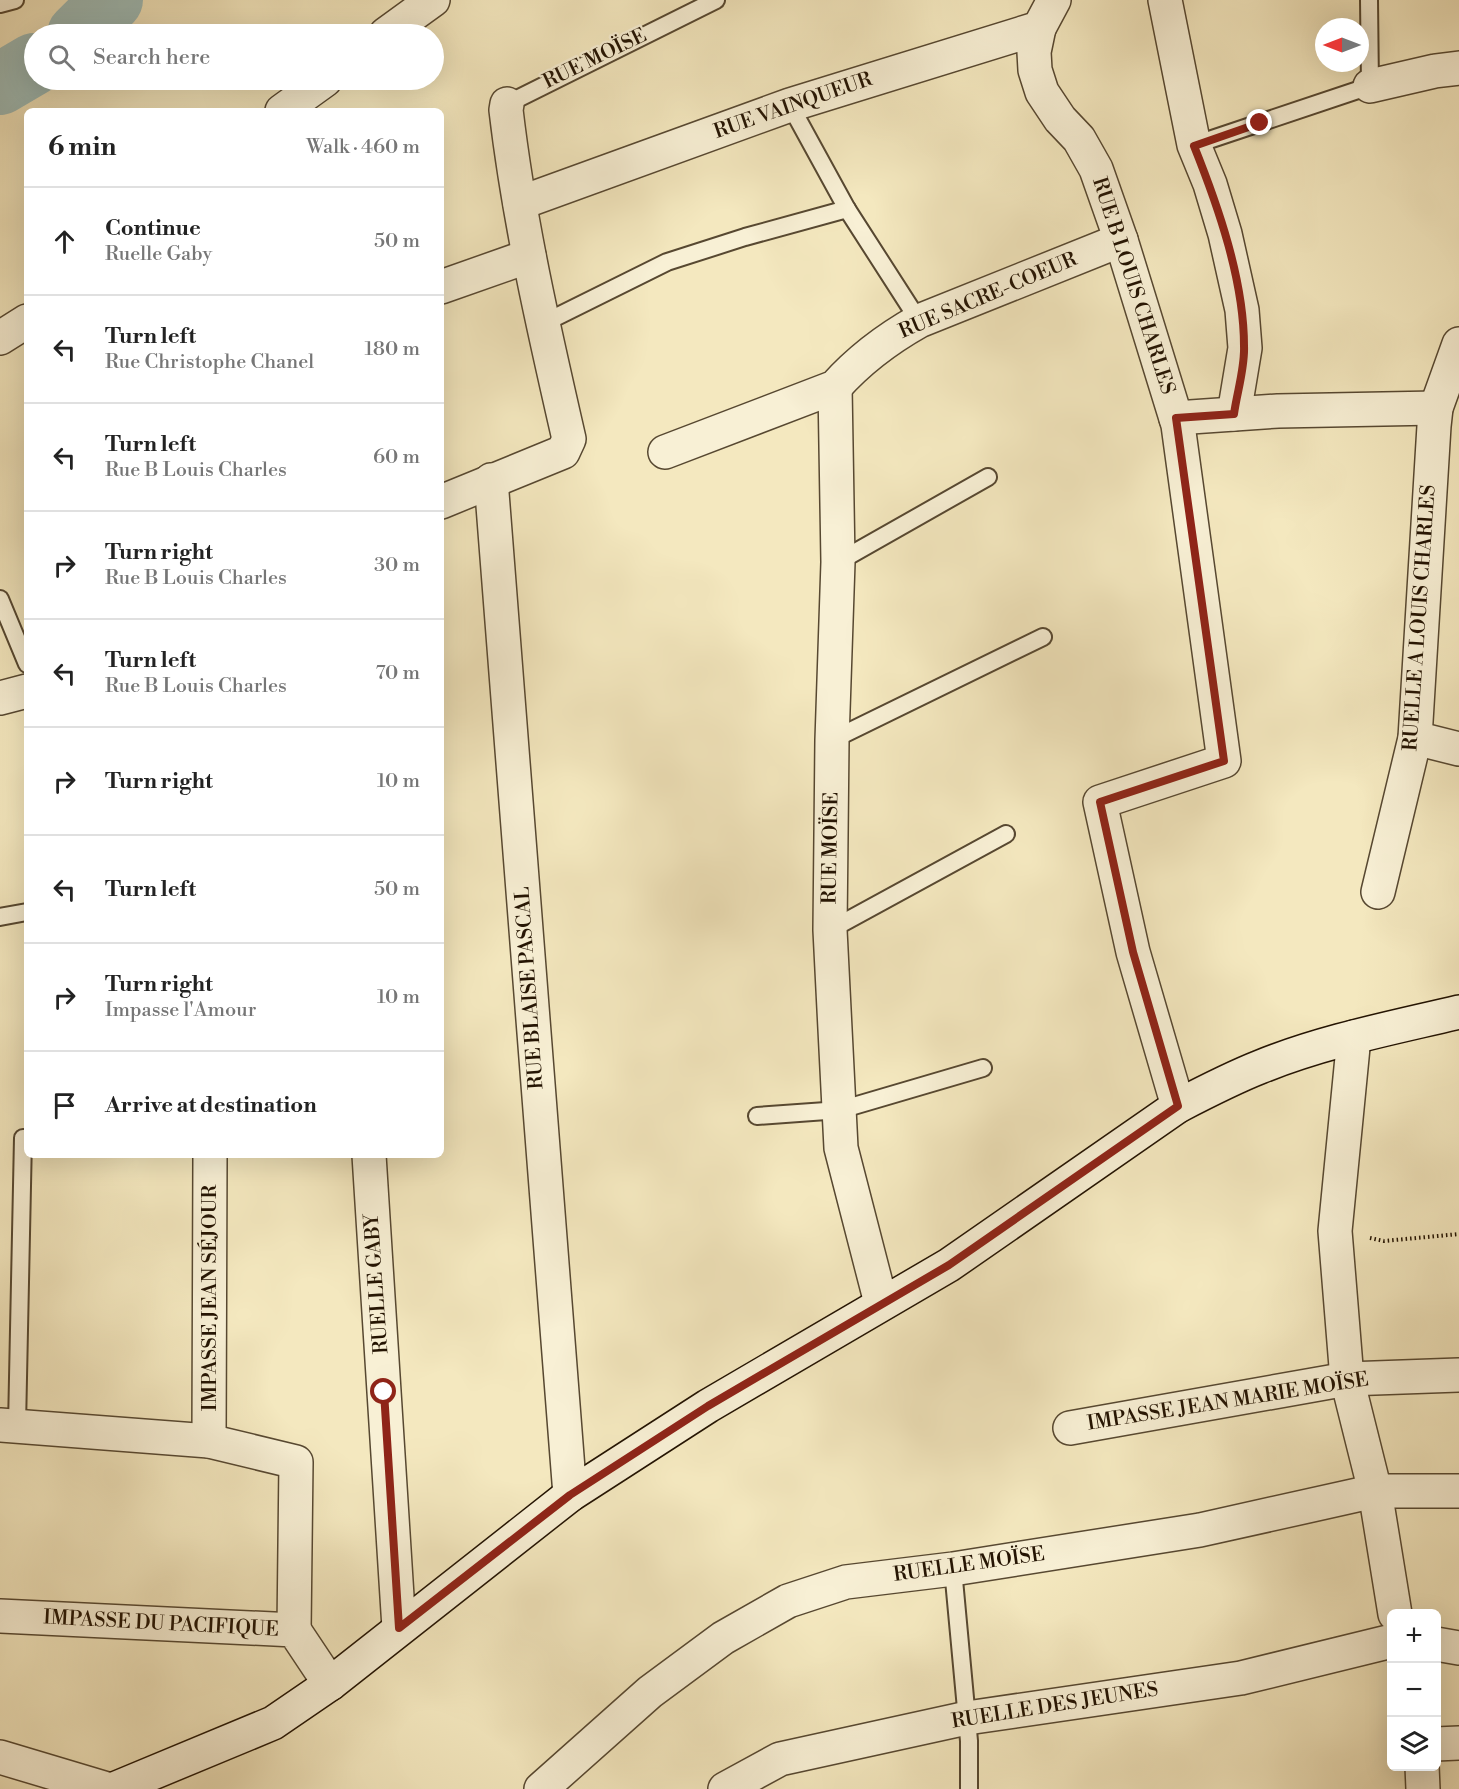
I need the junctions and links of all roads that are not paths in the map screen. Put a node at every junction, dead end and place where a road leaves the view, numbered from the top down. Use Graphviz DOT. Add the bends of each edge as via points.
graph roads {
  1 [pos="15,0"];
  2 [pos="434,0"];
  3 [pos="716,0"];
  4 [pos="1165,0"];
  5 [pos="1369,0"];
  6 [pos="0,4"];
  7 [pos="1047,14"];
  8 [pos="401,24"];
  9 [pos="1459,68"];
  10 [pos="1370,86"];
  11 [pos="311,90"];
  12 [pos="507,104"];
  13 [pos="790,105"];
  14 [pos="286,108"];
  15 [pos="1194,146"];
  16 [pos="520,203"];
  17 [pos="847,209"];
  18 [pos="1121,240"];
  19 [pos="529,256"];
  20 [pos="444,286"];
  21 [pos="920,321"];
  22 [pos="24,323"];
  23 [pos="542,324"];
  24 [pos="0,338"];
  25 [pos="1459,344"];
  26 [pos="835,387"];
  27 [pos="1436,408"];
  28 [pos="1234,414"];
  29 [pos="1176,418"];
  30 [pos="665,452"];
  31 [pos="988,477"];
  32 [pos="491,480"];
  33 [pos="444,501"];
  34 [pos="838,562"];
  35 [pos="0,599"];
  36 [pos="1043,637"];
  37 [pos="24,657"];
  38 [pos="24,692"];
  39 [pos="0,698"];
  40 [pos="1415,738"];
  41 [pos="832,740"];
  42 [pos="1459,749"];
  43 [pos="1006,834"];
  44 [pos="1378,892"];
  45 [pos="24,913"];
  46 [pos="0,917"];
  47 [pos="831,930"];
  48 [pos="1459,1012"];
  49 [pos="1354,1037"];
  50 [pos="983,1068"];
  51 [pos="1178,1106"];
  52 [pos="840,1110"];
  53 [pos="757,1116"];
  54 [pos="24,1138"];
  55 [pos="210,1158"];
  56 [pos="369,1158"];
  57 [pos="881,1303"];
  58 [pos="1459,1375"];
  59 [pos="1347,1379"];
  60 [pos="8,1425"];
  61 [pos="1070,1428"];
  62 [pos="209,1441"];
  63 [pos="1375,1491"];
  64 [pos="1459,1491"];
  65 [pos="570,1495"];
  66 [pos="953,1569"];
  67 [pos="1394,1609"];
  68 [pos="0,1616"];
  69 [pos="399,1628"];
  70 [pos="294,1630"];
  71 [pos="1387,1642"];
  72 [pos="1441,1645"];
  73 [pos="1459,1648"];
  74 [pos="330,1684"];
  75 [pos="967,1718"];
  76 [pos="1459,1743"];
  77 [pos="1441,1744"];
  78 [pos="0,1757"];
  79 [pos="1422,1771"];
  80 [pos="107,1789"];
  81 [pos="114,1789"];
  82 [pos="541,1789"];
  83 [pos="725,1789"];
  84 [pos="969,1789"];
  85 [pos="1423,1789"];
  1 -- 6 [label="lane"];
  2 -- 8 [label="street"];
  3 -- 12 [label="lane, RUE MOÏSE"];
  4 -- 15 [label="street"];
  5 -- 10 [label="lane"];
  7 -- 13 [label="street, RUE VAINQUEUR"];
  7 -- 18 [label="street, RUE B LOUIS CHARLES" via="1034,52 1042,92 1096,169"];
  9 -- 10 [label="street"];
  10 -- 15 [label="lane"];
  11 -- 14 [label="street"];
  12 -- 16 [label="street"];
  13 -- 16 [label="street, RUE VAINQUEUR"];
  13 -- 17 [label="lane"];
  15 -- 28 [label="street" via="1225,234 1242,310 1245,348"];
  16 -- 19 [label="street"];
  17 -- 21 [label="lane"];
  17 -- 23 [label="lane" via="667,262"];
  18 -- 21 [label="street, RUE SACRE-COEUR"];
  18 -- 29 [label="street, RUE B LOUIS CHARLES"];
  19 -- 20 [label="street"];
  19 -- 23 [label="street"];
  21 -- 26 [label="street, RUE SACRE-COEUR" via="854,365"];
  22 -- 24 [label="street"];
  23 -- 32 [label="street" via="568,446 563,452"];
  25 -- 27 [label="street, RUELLE A LOUIS CHARLES"];
  26 -- 30 [label="street"];
  26 -- 34 [label="street, RUE MOÏSE"];
  27 -- 28 [label="street"];
  27 -- 40 [label="street, RUELLE A LOUIS CHARLES"];
  28 -- 29 [label="street"];
  29 -- 51 [label="street, RUE B LOUIS CHARLES" via="1224,761 1100,802 1133,952"];
  31 -- 34 [label="lane"];
  32 -- 33 [label="street"];
  32 -- 65 [label="street, RUE BLAISE PASCAL"];
  34 -- 41 [label="street, RUE MOÏSE"];
  35 -- 37 [label="lane"];
  36 -- 41 [label="lane"];
  38 -- 39 [label="street"];
  40 -- 42 [label="street"];
  40 -- 44 [label="street, RUELLE A LOUIS CHARLES"];
  41 -- 47 [label="street, RUE MOÏSE"];
  43 -- 47 [label="lane"];
  45 -- 46 [label="lane"];
  47 -- 52 [label="street, RUE MOÏSE"];
  48 -- 49 [label="street"];
  49 -- 51 [label="street" via="1262,1066"];
  49 -- 59 [label="street" via="1335,1231"];
  50 -- 52 [label="lane"];
  51 -- 57 [label="street" via="949,1265"];
  52 -- 53 [label="lane"];
  52 -- 57 [label="street, RUE MOÏSE" via="841,1148"];
  54 -- 60 [label="lane"];
  55 -- 62 [label="street, IMPASSE JEAN SÉJOUR"];
  56 -- 69 [label="street, RUELLE GABY"];
  57 -- 65 [label="street" via="708,1406"];
  58 -- 59 [label="street, IMPASSE JEAN MARIE MOÏSE"];
  59 -- 61 [label="street, IMPASSE JEAN MARIE MOÏSE"];
  59 -- 63 [label="street"];
  60 -- 62 [label="street"];
  62 -- 70 [label="street" via="296,1462"];
  63 -- 64 [label="street, RUELLE MOÏSE"];
  63 -- 66 [label="street, RUELLE MOÏSE" via="1200,1530"];
  63 -- 67 [label="street"];
  65 -- 69 [label="street"];
  66 -- 75 [label="lane"];
  66 -- 82 [label="street, RUELLE MOÏSE" via="846,1582 788,1601 723,1638 650,1692"];
  68 -- 70 [label="street, IMPASSE DU PACIFIQUE"];
  69 -- 74 [label="street"];
  70 -- 74 [label="street, IMPASSE DU PACIFIQUE"];
  71 -- 75 [label="street, RUELLE DES JEUNES" via="1241,1678"];
  72 -- 73 [label="street"];
  74 -- 81 [label="street" via="273,1723"];
  75 -- 83 [label="street, RUELLE DES JEUNES" via="780,1759"];
  75 -- 84 [label="lane"];
  76 -- 77 [label="street"];
  78 -- 80 [label="street"];
  79 -- 85 [label="street"];
}
